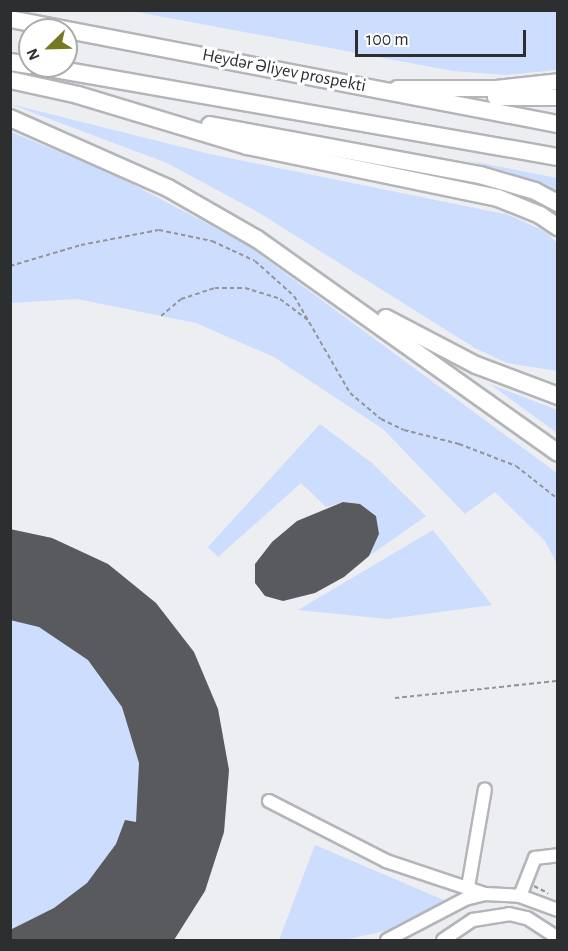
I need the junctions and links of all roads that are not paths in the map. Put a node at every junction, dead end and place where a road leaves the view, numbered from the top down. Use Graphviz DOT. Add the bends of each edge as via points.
graph roads {
  1 [pos="10,19"];
  2 [pos="78,73"];
  3 [pos="10,80"];
  4 [pos="558,81"];
  5 [pos="373,88"];
  6 [pos="78,95"];
  7 [pos="558,97"];
  8 [pos="10,118"];
  9 [pos="558,124"];
  10 [pos="558,157"];
  11 [pos="558,203"];
  12 [pos="558,227"];
  13 [pos="324,284"];
  14 [pos="558,396"];
  15 [pos="558,453"];
  16 [pos="484,789"];
  17 [pos="269,801"];
  18 [pos="558,855"];
  19 [pos="468,888"];
  20 [pos="485,894"];
  21 [pos="526,897"];
  22 [pos="558,910"];
  23 [pos="527,918"];
  24 [pos="558,938"];
  25 [pos="387,940"];
  26 [pos="443,940"];
  1 -- 5 [label="highway, Heydər Əliyev prospekti"];
  2 -- 10 [label="highway, Heydər Əliyev prospekti"];
  3 -- 6 [label="highway"];
  4 -- 5 [label="main road" via="495,88"];
  5 -- 7 [label="main road" via="464,96"];
  5 -- 9 [label="highway, Heydər Əliyev prospekti"];
  6 -- 11 [label="highway" via="247,133 510,183"];
  6 -- 12 [label="highway" via="247,146 498,198"];
  8 -- 13 [label="highway" via="168,188"];
  13 -- 14 [label="highway" via="476,365"];
  13 -- 15 [label="highway"];
  16 -- 19 [label="lane"];
  17 -- 19 [label="lane" via="386,861"];
  18 -- 21 [label="lane" via="536,858 524,881"];
  19 -- 20 [label="lane"];
  20 -- 21 [label="lane"];
  20 -- 25 [label="lane" via="465,899"];
  21 -- 22 [label="lane"];
  21 -- 23 [label="lane"];
  23 -- 24 [label="lane"];
  23 -- 26 [label="lane" via="509,914 473,920"];
}
